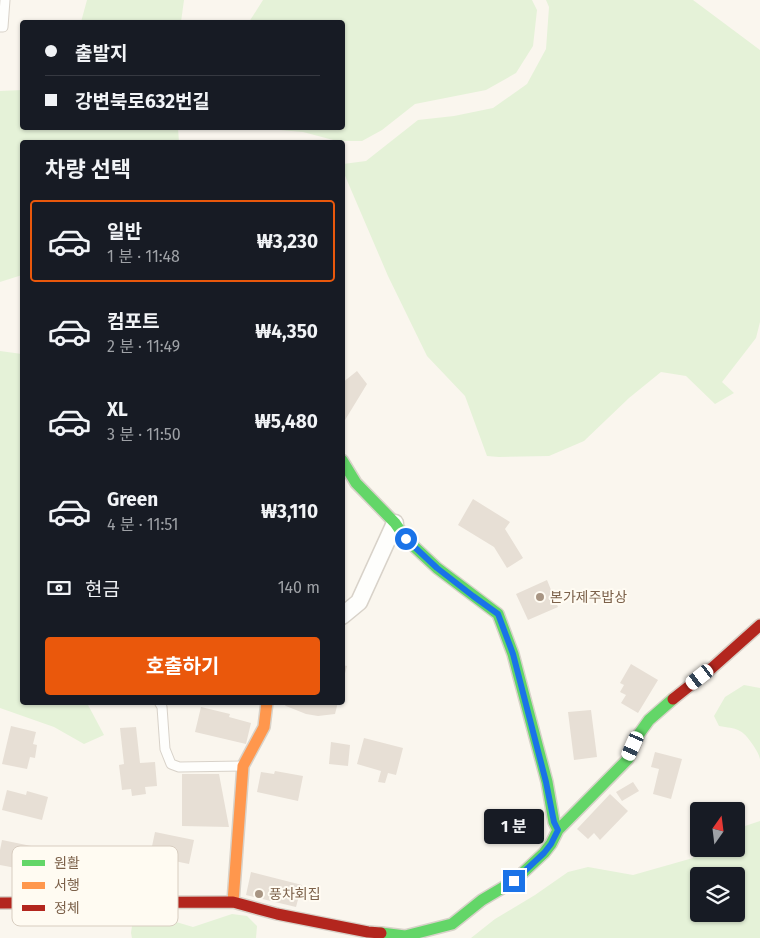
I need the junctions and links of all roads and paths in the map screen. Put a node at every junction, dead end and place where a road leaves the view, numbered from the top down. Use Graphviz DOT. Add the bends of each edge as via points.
graph roads {
  1 [pos="5,0"];
  2 [pos="0,27"];
  3 [pos="345,465"];
  4 [pos="395,523"];
  5 [pos="345,614"];
  6 [pos="760,625"];
  7 [pos="161,705"];
  8 [pos="266,705"];
  9 [pos="243,766"];
  10 [pos="558,830"];
  11 [pos="178,902"];
  12 [pos="233,902"];
  1 -- 2 [label="lane" via="3,27"];
  3 -- 4 [label="street" via="356,482"];
  4 -- 5 [label="street" via="359,602"];
  4 -- 10 [label="street" via="406,539 437,568 498,614 513,654"];
  6 -- 10 [label="street" via="649,720 628,759"];
  7 -- 9 [label="lane" via="165,749 170,764 179,767"];
  8 -- 9 [label="street" via="264,727"];
  9 -- 12 [label="street"];
  10 -- 12 [label="street" via="544,853 514,881 482,900 452,924 405,936 368,932"];
  11 -- 12 [label="street"];
}
